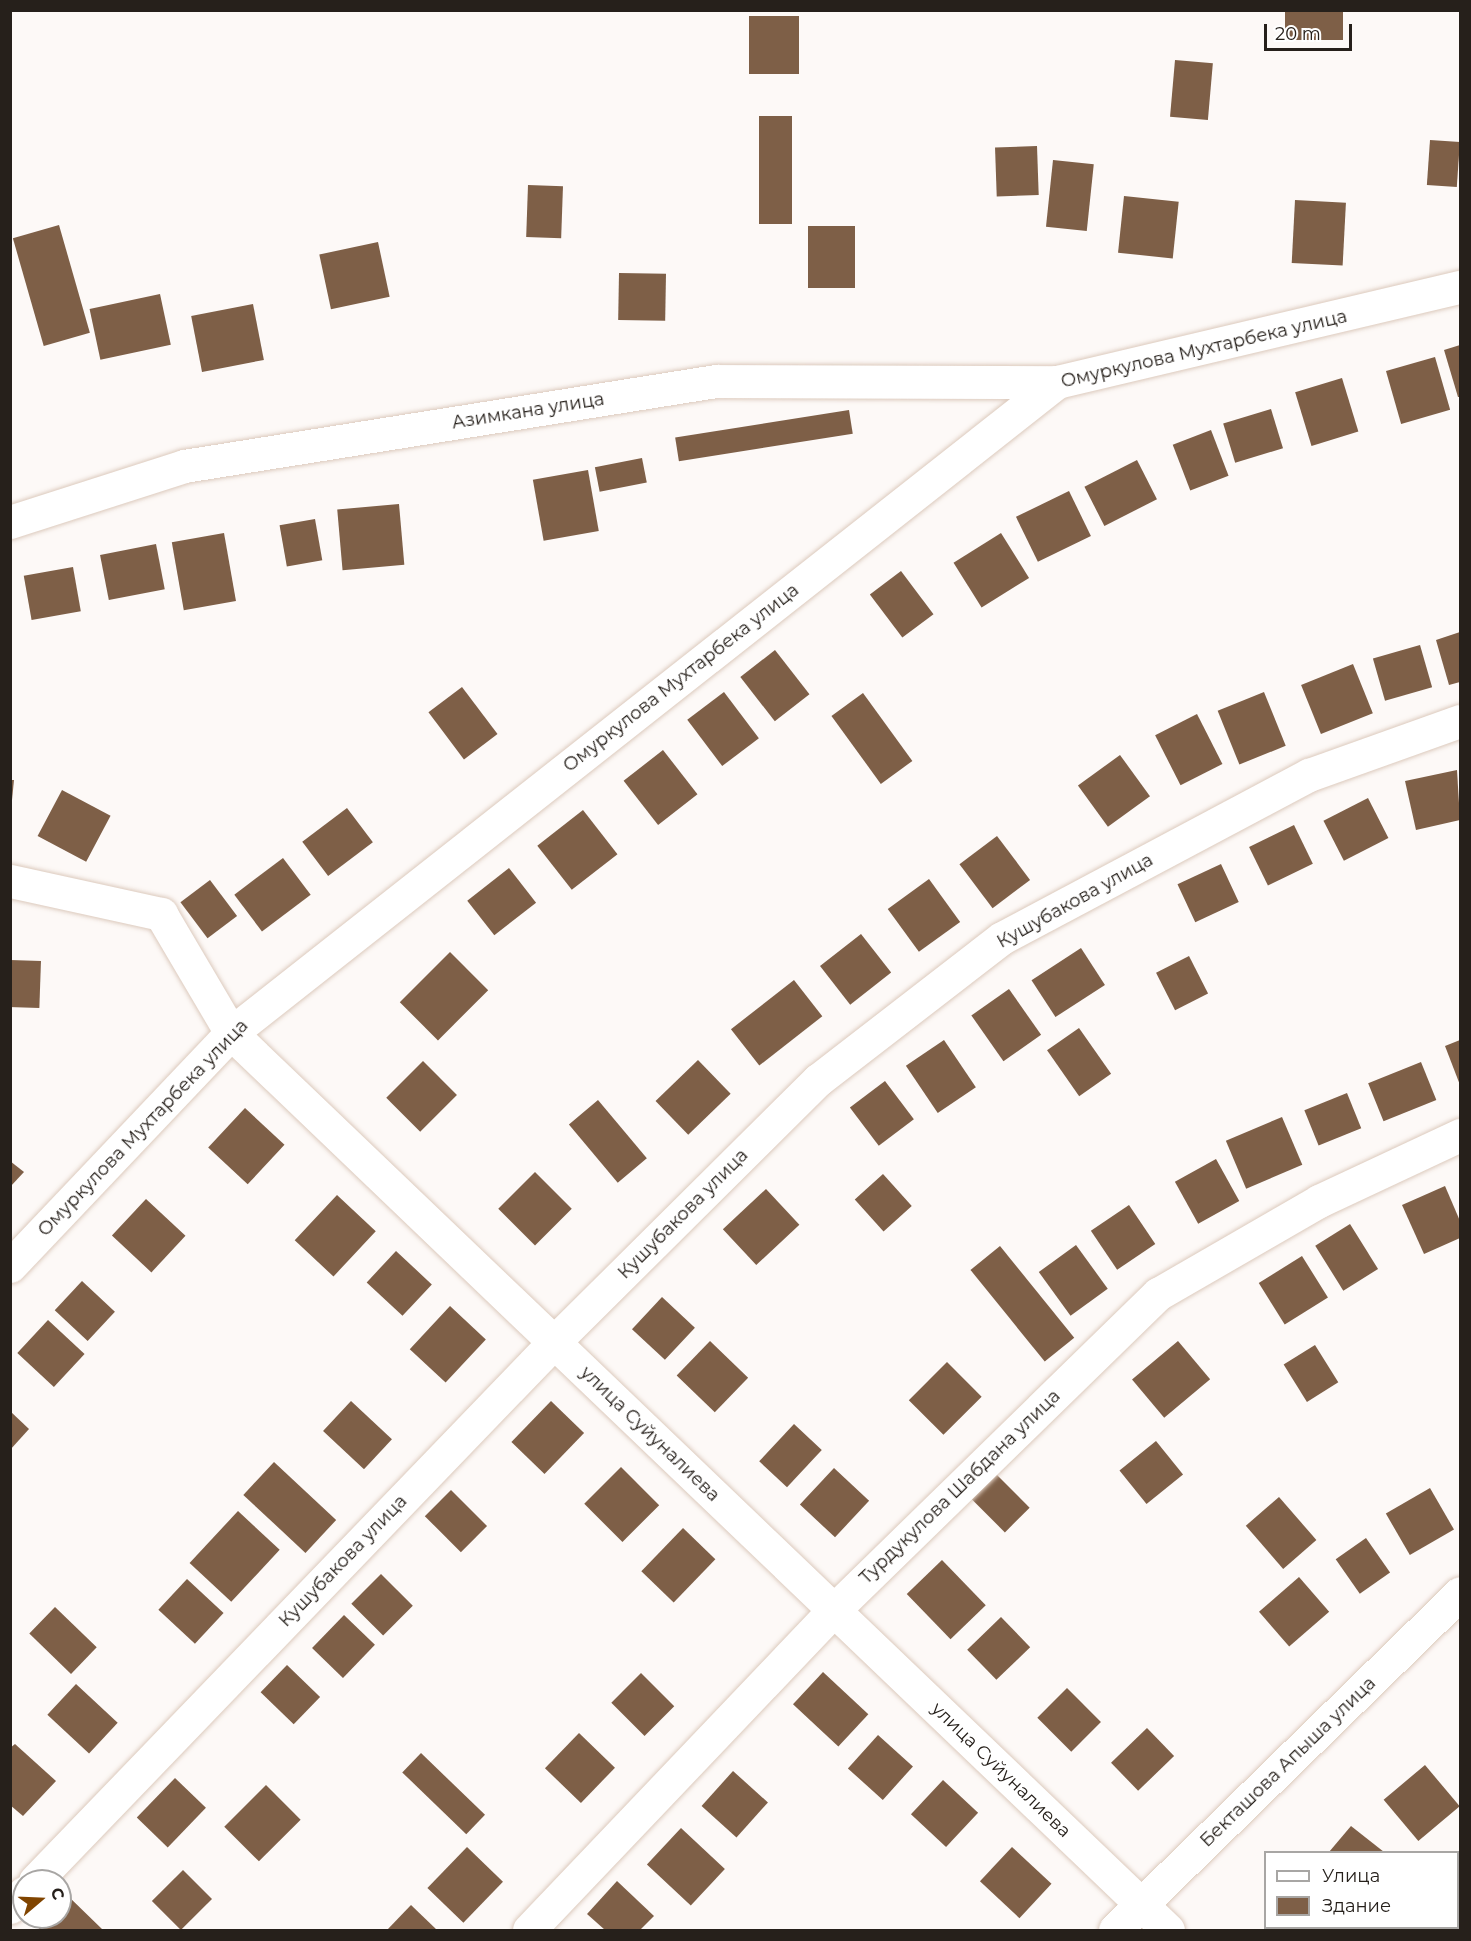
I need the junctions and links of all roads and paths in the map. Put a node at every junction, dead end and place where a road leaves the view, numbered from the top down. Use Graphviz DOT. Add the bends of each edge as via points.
graph roads {
  1 [pos="1461,287"];
  2 [pos="1057,382"];
  3 [pos="10,522"];
  4 [pos="1461,721"];
  5 [pos="10,881"];
  6 [pos="231,1033"];
  7 [pos="1461,1135"];
  8 [pos="10,1266"];
  9 [pos="554,1342"];
  10 [pos="1461,1593"];
  11 [pos="834,1610"];
  12 [pos="47,1869"];
  13 [pos="1141,1905"];
  14 [pos="529,1930"];
  15 [pos="1115,1930"];
  16 [pos="1168,1930"];
  1 -- 2 [label="street, Омуркулова Мухтарбека улица"];
  2 -- 3 [label="street, Азимкана улица" via="716,381 184,466"];
  2 -- 6 [label="street, Омуркулова Мухтарбека улица"];
  4 -- 9 [label="street, Кушубакова улица" via="1309,775 1002,938 818,1080"];
  5 -- 6 [label="street, улица Суйуналиева" via="161,914"];
  6 -- 8 [label="street, Омуркулова Мухтарбека улица"];
  6 -- 9 [label="street, улица Суйуналиева"];
  7 -- 11 [label="street, Турдукулова Шабдана улица" via="1319,1201 1158,1294"];
  9 -- 11 [label="street, улица Суйуналиева"];
  9 -- 12 [label="street, Кушубакова улица"];
  10 -- 13 [label="street, Бекташова Апыша улица"];
  11 -- 13 [label="street, улица Суйуналиева"];
  11 -- 14 [label="street, Турдукулова Шабдана улица"];
  13 -- 15 [label="street, Бекташова Апыша улица"];
  13 -- 16 [label="street, улица Суйуналиева"];
}
